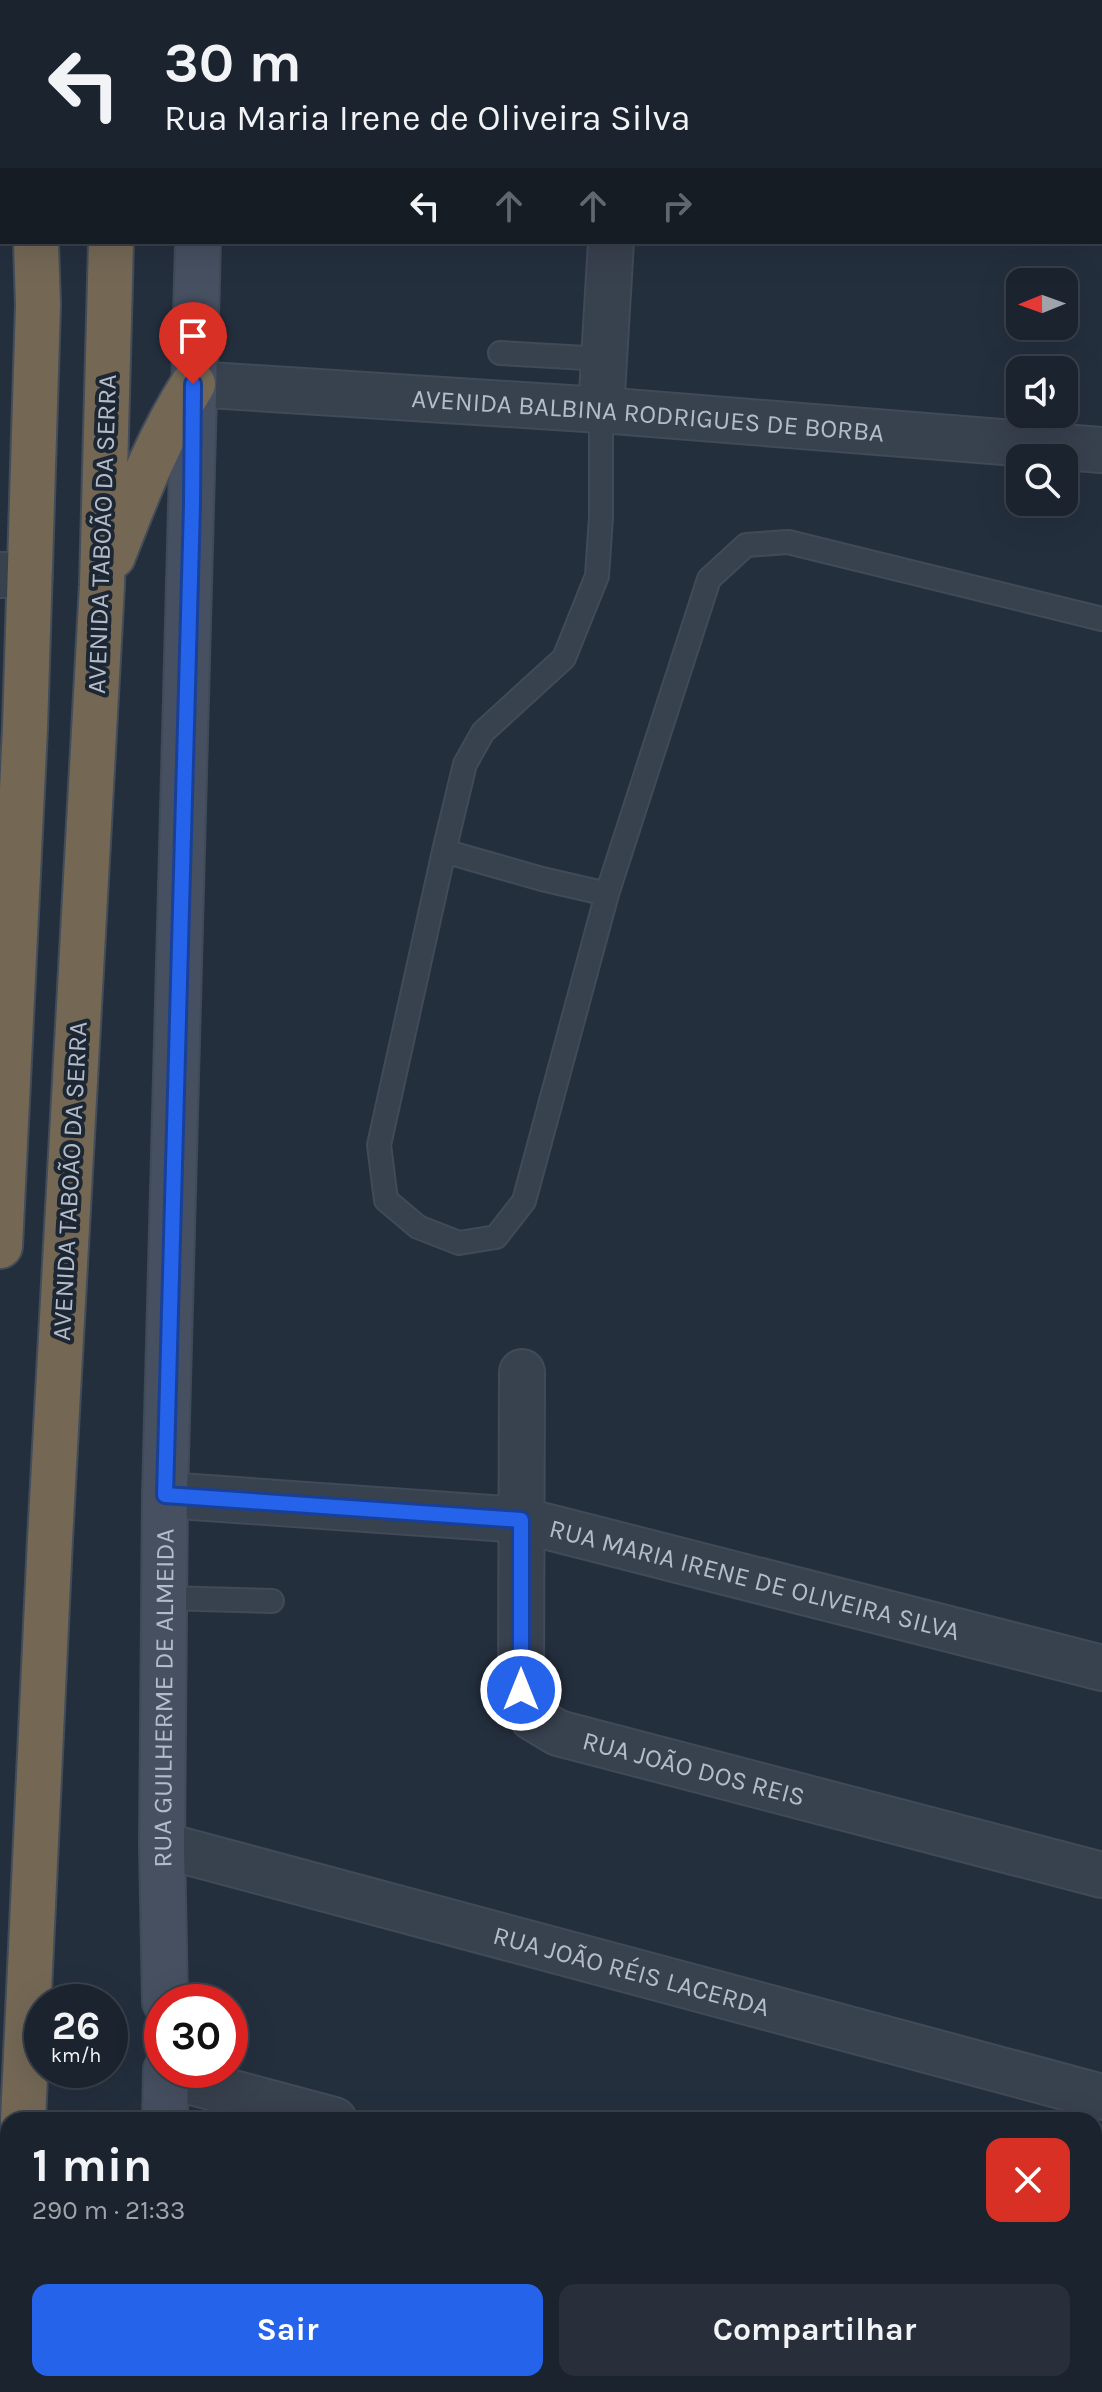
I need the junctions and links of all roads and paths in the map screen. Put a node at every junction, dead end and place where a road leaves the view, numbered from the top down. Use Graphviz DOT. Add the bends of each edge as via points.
graph roads {
  1 [pos="36,244"];
  2 [pos="111,244"];
  3 [pos="198,244"];
  4 [pos="611,244"];
  5 [pos="500,353"];
  6 [pos="604,359"];
  7 [pos="193,384"];
  8 [pos="601,410"];
  9 [pos="1102,450"];
  10 [pos="15,575"];
  11 [pos="102,585"];
  12 [pos="1102,619"];
  13 [pos="444,851"];
  14 [pos="607,894"];
  15 [pos="0,1246"];
  16 [pos="522,1372"];
  17 [pos="165,1495"];
  18 [pos="521,1520"];
  19 [pos="164,1598"];
  20 [pos="272,1601"];
  21 [pos="1102,1668"];
  22 [pos="162,1845"];
  23 [pos="1102,1875"];
  24 [pos="165,1984"];
  25 [pos="166,2088"];
  26 [pos="222,2088"];
  27 [pos="1102,2097"];
  28 [pos="23,2112"];
  29 [pos="165,2112"];
  30 [pos="306,2112"];
  1 -- 10 [label="highway" via="38,305"];
  2 -- 11 [label="highway, AVENIDA TABOÃO DA SERRA"];
  3 -- 7 [label="street, RUA GUILHERME DE ALMEIDA"];
  4 -- 6 [label="street"];
  5 -- 6 [label="lane"];
  6 -- 8 [label="street"];
  7 -- 8 [label="street, AVENIDA BALBINA RODRIGUES DE BORBA"];
  7 -- 11 [label="highway" via="147,469"];
  7 -- 17 [label="street, RUA GUILHERME DE ALMEIDA"];
  8 -- 9 [label="street, AVENIDA BALBINA RODRIGUES DE BORBA"];
  8 -- 13 [label="lane" via="597,576 564,658 483,732 465,764"];
  10 -- 15 [label="highway" via="18,864"];
  11 -- 28 [label="highway, AVENIDA TABOÃO DA SERRA"];
  12 -- 14 [label="lane" via="788,542 746,545 709,579"];
  13 -- 14 [label="lane"];
  13 -- 14 [label="lane" via="379,1145 386,1200 418,1227 459,1243 496,1237 524,1201"];
  16 -- 18 [label="street, RUA JOÃO DOS REIS"];
  17 -- 18 [label="street, RUA MARIA IRENE DE OLIVEIRA SILVA"];
  17 -- 19 [label="street, RUA GUILHERME DE ALMEIDA"];
  18 -- 21 [label="street, RUA MARIA IRENE DE OLIVEIRA SILVA"];
  18 -- 23 [label="street, RUA JOÃO DOS REIS" via="521,1690 533,1718 558,1733"];
  19 -- 20 [label="lane"];
  19 -- 22 [label="street, RUA GUILHERME DE ALMEIDA"];
  22 -- 24 [label="street, RUA GUILHERME DE ALMEIDA"];
  22 -- 27 [label="street, RUA JOÃO RÉIS LACERDA"];
  25 -- 29 [label="street"];
  26 -- 30 [label="street"];
}
